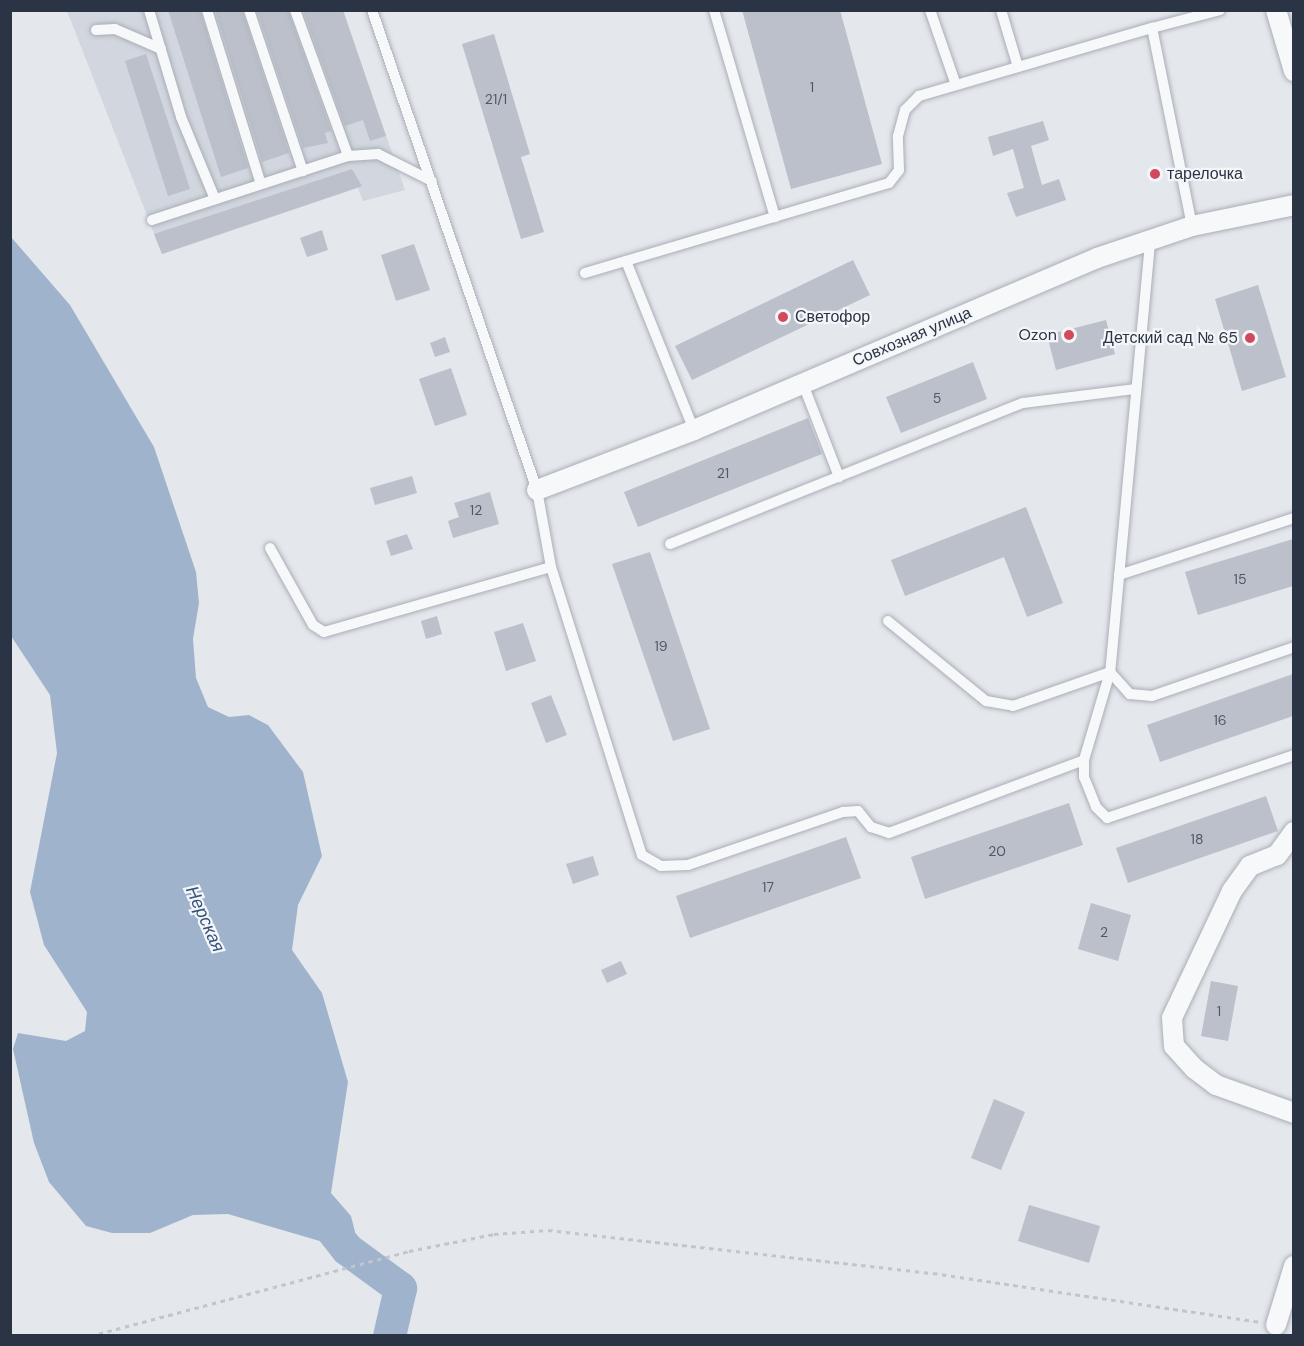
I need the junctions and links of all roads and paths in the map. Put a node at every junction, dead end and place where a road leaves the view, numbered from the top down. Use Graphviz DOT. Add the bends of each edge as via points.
graph roads {
  1 [pos="149,10"];
  2 [pos="207,10"];
  3 [pos="249,10"];
  4 [pos="296,10"];
  5 [pos="372,10"];
  6 [pos="714,10"];
  7 [pos="930,10"];
  8 [pos="1002,10"];
  9 [pos="1220,10"];
  10 [pos="1276,10"];
  11 [pos="1152,28"];
  12 [pos="96,30"];
  13 [pos="161,49"];
  14 [pos="1018,67"];
  15 [pos="1293,71"];
  16 [pos="956,85"];
  17 [pos="348,156"];
  18 [pos="303,171"];
  19 [pos="432,181"];
  20 [pos="261,184"];
  21 [pos="215,199"];
  22 [pos="1293,205"];
  23 [pos="776,217"];
  24 [pos="152,220"];
  25 [pos="1192,226"];
  26 [pos="1150,243"];
  27 [pos="626,261"];
  28 [pos="585,273"];
  29 [pos="803,384"];
  30 [pos="1137,389"];
  31 [pos="694,430"];
  32 [pos="839,477"];
  33 [pos="537,490"];
  34 [pos="1293,518"];
  35 [pos="670,544"];
  36 [pos="270,548"];
  37 [pos="551,567"];
  38 [pos="1119,576"];
  39 [pos="888,621"];
  40 [pos="1293,647"];
  41 [pos="1110,672"];
  42 [pos="1293,755"];
  43 [pos="1084,760"];
  44 [pos="1293,832"];
  45 [pos="1293,1113"];
  46 [pos="1293,1266"];
  47 [pos="1276,1325"];
  48 [pos="90,1335"];
  1 -- 13 [label="lane"];
  2 -- 20 [label="lane"];
  3 -- 18 [label="lane"];
  4 -- 17 [label="lane"];
  5 -- 19 [label="lane"];
  6 -- 23 [label="lane"];
  7 -- 16 [label="lane"];
  8 -- 14 [label="lane"];
  9 -- 11 [label="lane"];
  10 -- 15 [label="street"];
  11 -- 14 [label="lane"];
  11 -- 25 [label="lane"];
  12 -- 13 [label="lane" via="115,29"];
  13 -- 21 [label="lane" via="181,117"];
  14 -- 16 [label="lane"];
  16 -- 23 [label="lane" via="919,96 906,110 898,136 899,170 889,183"];
  17 -- 18 [label="lane"];
  17 -- 19 [label="lane" via="378,154"];
  18 -- 20 [label="lane"];
  19 -- 33 [label="lane"];
  20 -- 21 [label="lane"];
  21 -- 24 [label="lane"];
  22 -- 25 [label="street, Совхозная улица"];
  23 -- 27 [label="lane"];
  25 -- 26 [label="street, Совхозная улица"];
  26 -- 29 [label="street, Совхозная улица" via="1097,258"];
  26 -- 30 [label="lane"];
  27 -- 28 [label="lane"];
  27 -- 31 [label="lane"];
  29 -- 31 [label="street, Совхозная улица"];
  29 -- 32 [label="lane"];
  30 -- 32 [label="lane" via="1023,403"];
  30 -- 38 [label="lane"];
  31 -- 33 [label="street, Совхозная улица"];
  32 -- 35 [label="lane"];
  33 -- 37 [label="lane"];
  34 -- 38 [label="lane"];
  36 -- 37 [label="lane" via="313,625 324,632"];
  37 -- 43 [label="lane" via="642,855 661,866 688,864 843,812 858,811 871,827 889,833"];
  38 -- 41 [label="lane"];
  39 -- 41 [label="lane" via="986,701 1013,706"];
  40 -- 41 [label="lane" via="1152,696 1130,694"];
  41 -- 43 [label="lane"];
  42 -- 43 [label="lane" via="1107,818 1096,807 1084,777"];
  44 -- 45 [label="street" via="1277,855 1250,866 1232,891 1172,1018 1174,1046 1195,1069 1216,1085"];
  46 -- 47 [label="street"];
  47 -- 48 [label="path" via="933,1273 548,1230 494,1234 408,1251"];
}
